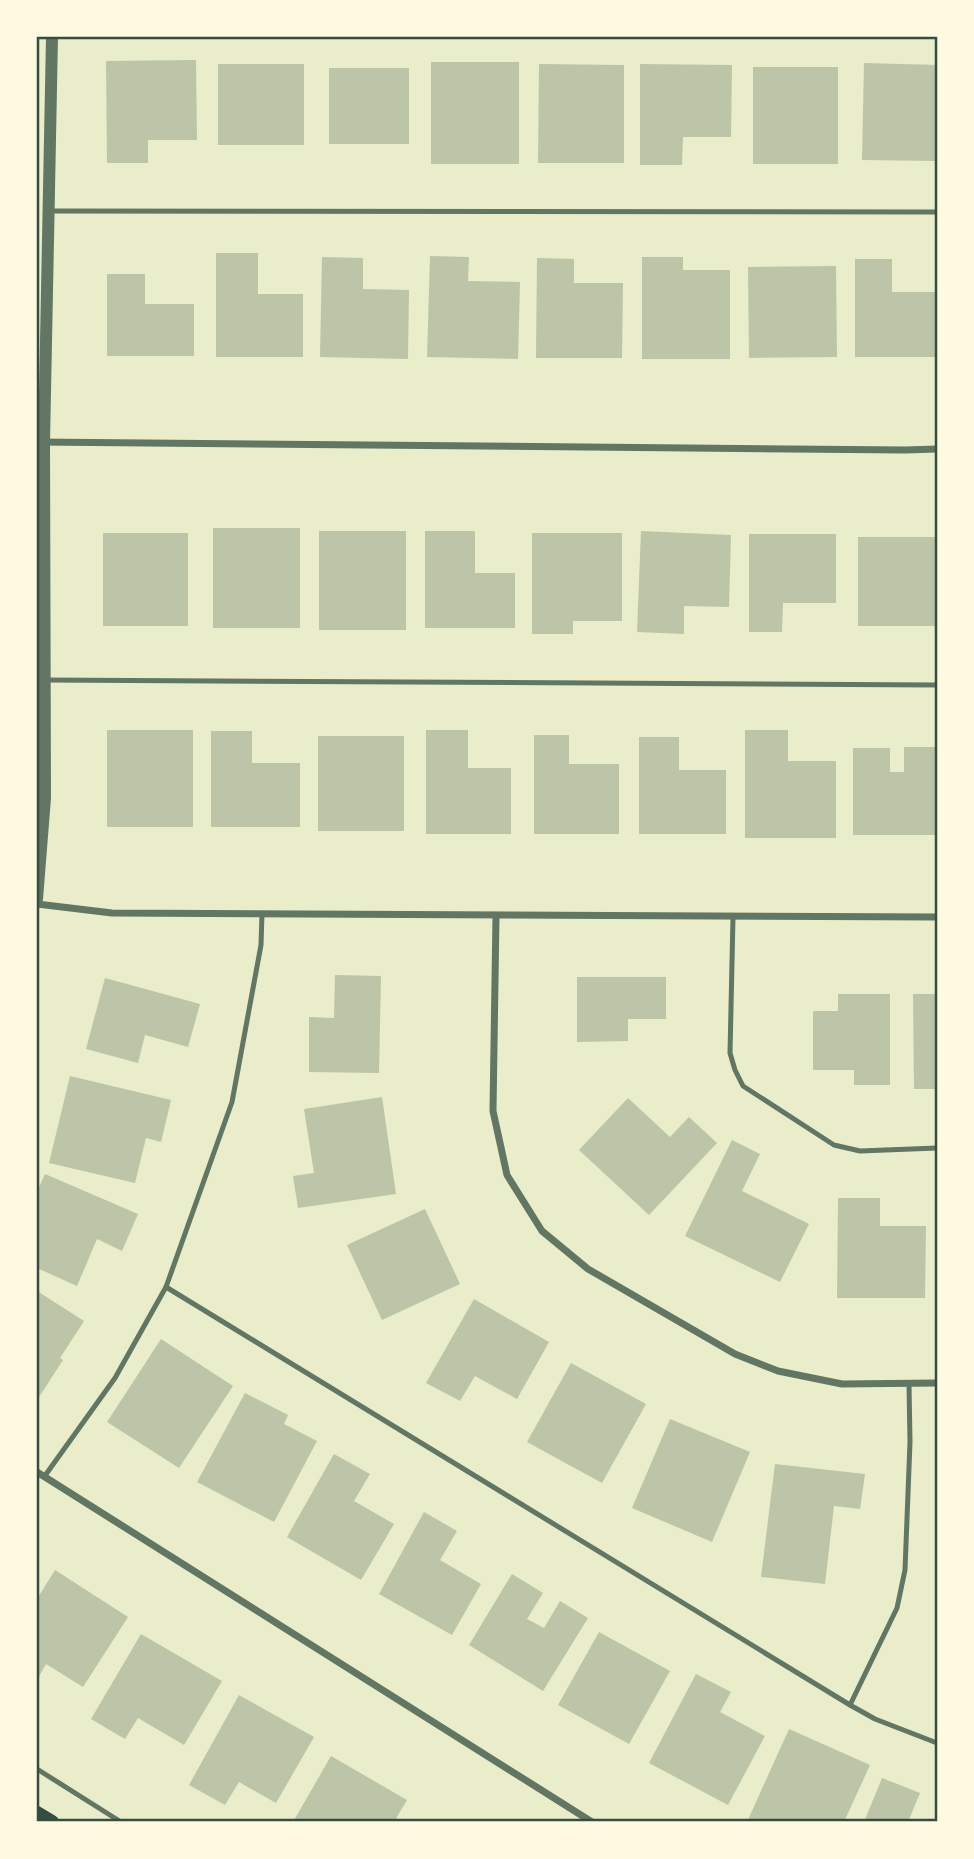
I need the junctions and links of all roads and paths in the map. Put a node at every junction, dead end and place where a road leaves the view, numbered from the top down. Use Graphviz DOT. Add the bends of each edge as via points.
graph roads {
  1 [pos="52,37"];
  2 [pos="49,211"];
  3 [pos="937,212"];
  4 [pos="41,442"];
  5 [pos="937,449"];
  6 [pos="46,680"];
  7 [pos="937,685"];
  8 [pos="37,901"];
  9 [pos="262,914"];
  10 [pos="496,916"];
  11 [pos="733,917"];
  12 [pos="937,918"];
  13 [pos="937,1148"];
  14 [pos="166,1287"];
  15 [pos="937,1383"];
  16 [pos="909,1384"];
  17 [pos="37,1472"];
  18 [pos="44,1477"];
  19 [pos="850,1705"];
  20 [pos="937,1743"];
  21 [pos="37,1769"];
  22 [pos="37,1813"];
  23 [pos="52,1822"];
  24 [pos="121,1822"];
  25 [pos="592,1822"];
  1 -- 2 [label="street"];
  2 -- 3 [label="lane"];
  2 -- 4 [label="street"];
  4 -- 5 [label="street"];
  4 -- 6 [label="street"];
  6 -- 7 [label="lane"];
  6 -- 8 [label="street" via="45,798"];
  8 -- 9 [label="street" via="112,913"];
  9 -- 10 [label="street"];
  9 -- 14 [label="lane" via="261,945 232,1102"];
  10 -- 11 [label="street"];
  10 -- 16 [label="street" via="493,1111 507,1174 542,1231 588,1269 735,1354 778,1371 842,1384"];
  11 -- 12 [label="street"];
  11 -- 13 [label="lane" via="730,1053 743,1086 834,1145 859,1151"];
  14 -- 18 [label="lane" via="115,1378"];
  14 -- 19 [label="lane"];
  15 -- 16 [label="street"];
  16 -- 19 [label="lane" via="905,1570 897,1608"];
  17 -- 18 [label="street"];
  18 -- 25 [label="street"];
  19 -- 20 [label="lane"];
  21 -- 24 [label="lane"];
  22 -- 23 [label="main road"];
}
